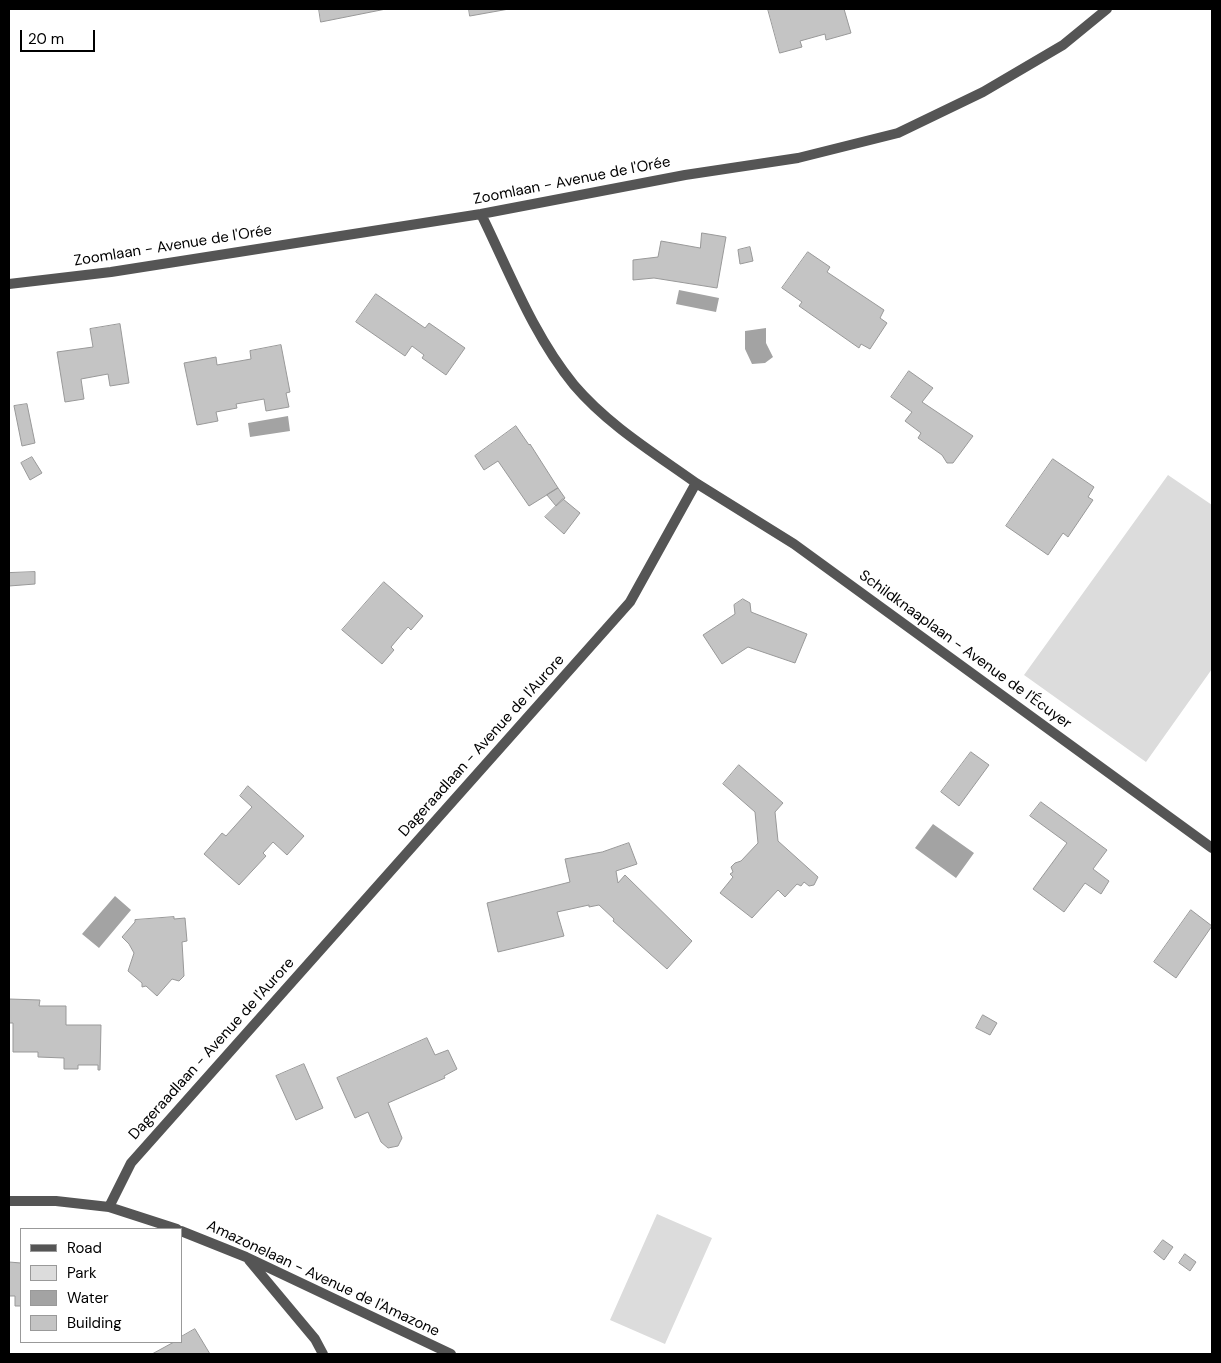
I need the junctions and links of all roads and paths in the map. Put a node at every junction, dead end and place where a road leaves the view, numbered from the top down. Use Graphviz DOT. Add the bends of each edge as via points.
graph roads {
  1 [pos="1107,9"];
  2 [pos="481,214"];
  3 [pos="9,284"];
  4 [pos="696,483"];
  5 [pos="1212,848"];
  6 [pos="9,1201"];
  7 [pos="109,1207"];
  8 [pos="173,1228"];
  9 [pos="182,1231"];
  10 [pos="246,1257"];
  11 [pos="323,1354"];
  12 [pos="451,1354"];
  1 -- 2 [label="street, Zoomlaan - Avenue de l'Orée" via="1055,50 984,92 898,133 798,158"];
  2 -- 3 [label="street, Zoomlaan - Avenue de l'Orée" via="111,272"];
  2 -- 4 [label="street" via="544,341 575,385 610,421"];
  4 -- 5 [label="street, Schildknaaplaan - Avenue de l'Écuyer" via="794,544"];
  4 -- 7 [label="street, Dageraadlaan - Avenue de l'Aurore" via="630,602 131,1163"];
  6 -- 7 [label="street" via="56,1201"];
  7 -- 8 [label="street"];
  9 -- 10 [label="street, Amazonelaan - Avenue de l'Amazone"];
  10 -- 11 [label="street" via="316,1339"];
  10 -- 12 [label="street, Amazonelaan - Avenue de l'Amazone"];
}
